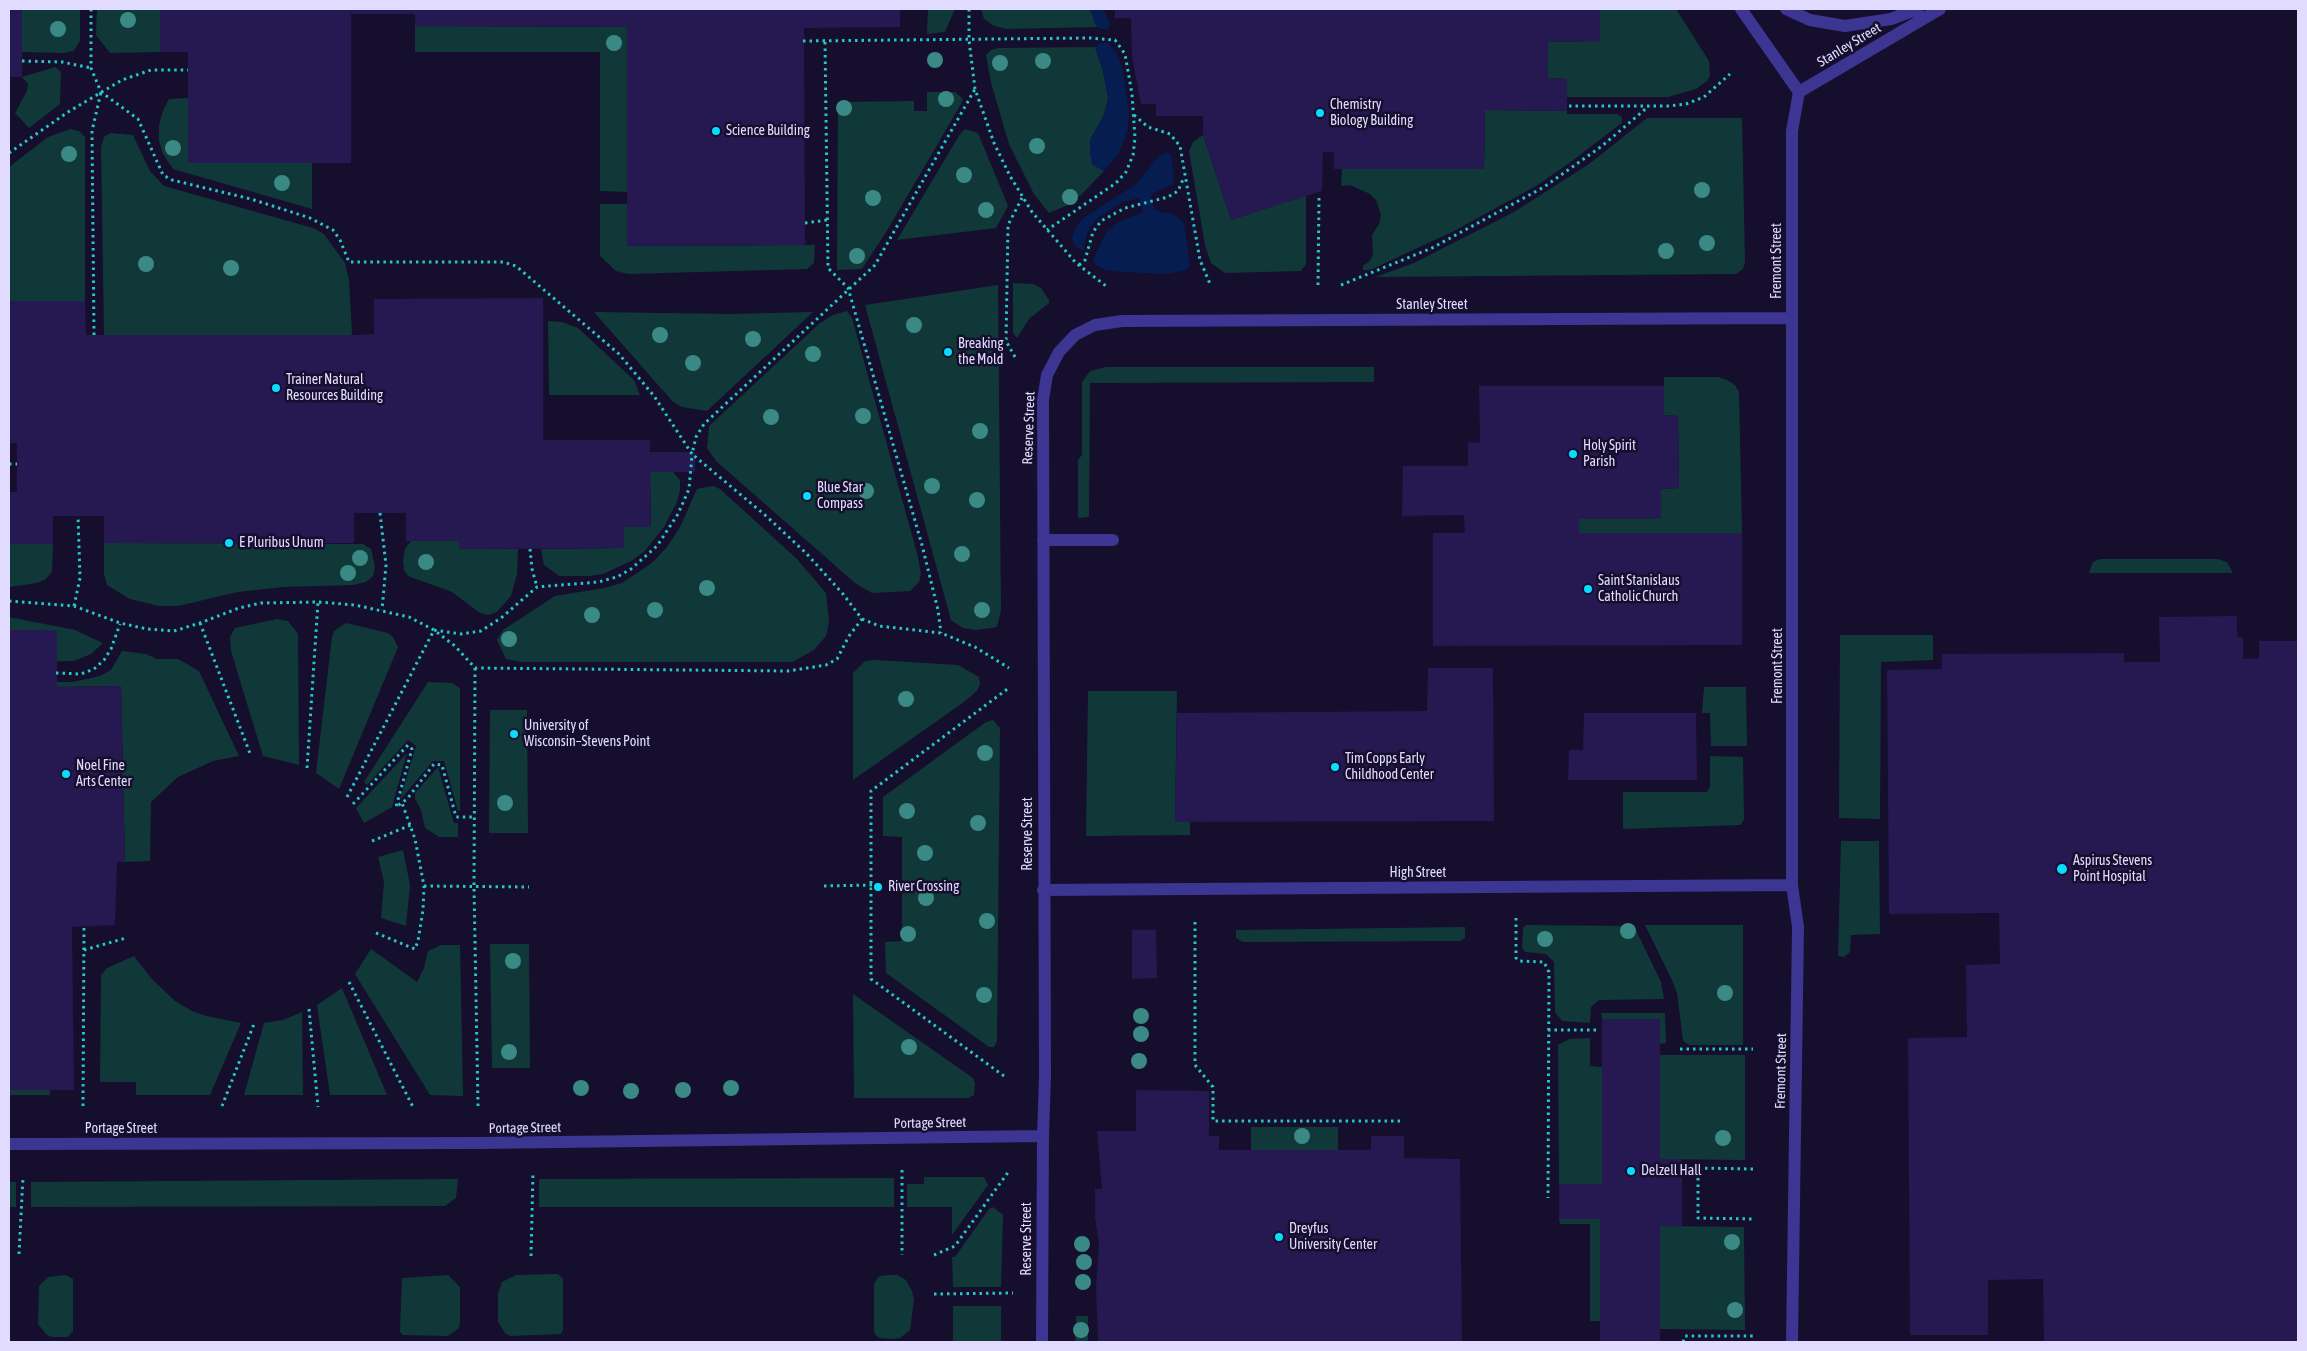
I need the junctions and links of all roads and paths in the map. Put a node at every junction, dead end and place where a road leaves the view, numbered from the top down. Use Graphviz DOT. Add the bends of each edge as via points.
graph roads {
  1 [pos="91,9"];
  2 [pos="969,9"];
  3 [pos="1742,9"];
  4 [pos="1786,9"];
  5 [pos="1918,9"];
  6 [pos="1940,9"];
  7 [pos="969,40"];
  8 [pos="803,41"];
  9 [pos="825,42"];
  10 [pos="22,61"];
  11 [pos="90,68"];
  12 [pos="188,70"];
  13 [pos="1730,74"];
  14 [pos="975,89"];
  15 [pos="100,92"];
  16 [pos="1798,92"];
  17 [pos="1569,106"];
  18 [pos="1649,106"];
  19 [pos="1134,115"];
  20 [pos="9,153"];
  21 [pos="1185,176"];
  22 [pos="1023,197"];
  23 [pos="1319,198"];
  24 [pos="826,220"];
  25 [pos="805,223"];
  26 [pos="1047,230"];
  27 [pos="1079,265"];
  28 [pos="1210,284"];
  29 [pos="1318,285"];
  30 [pos="1341,285"];
  31 [pos="1106,286"];
  32 [pos="848,288"];
  33 [pos="1791,318"];
  34 [pos="1075,335"];
  35 [pos="94,336"];
  36 [pos="1015,357"];
  37 [pos="692,454"];
  38 [pos="9,464"];
  39 [pos="17,464"];
  40 [pos="380,513"];
  41 [pos="78,516"];
  42 [pos="1042,540"];
  43 [pos="1113,540"];
  44 [pos="530,549"];
  45 [pos="537,587"];
  46 [pos="9,601"];
  47 [pos="318,602"];
  48 [pos="74,606"];
  49 [pos="382,610"];
  50 [pos="862,619"];
  51 [pos="120,624"];
  52 [pos="200,624"];
  53 [pos="434,630"];
  54 [pos="941,632"];
  55 [pos="475,668"];
  56 [pos="1009,668"];
  57 [pos="56,673"];
  58 [pos="1010,687"];
  59 [pos="251,756"];
  60 [pos="307,768"];
  61 [pos="347,797"];
  62 [pos="402,803"];
  63 [pos="353,804"];
  64 [pos="474,817"];
  65 [pos="411,825"];
  66 [pos="372,841"];
  67 [pos="872,885"];
  68 [pos="1792,885"];
  69 [pos="424,886"];
  70 [pos="824,886"];
  71 [pos="474,887"];
  72 [pos="529,887"];
  73 [pos="1043,890"];
  74 [pos="1516,918"];
  75 [pos="1195,922"];
  76 [pos="84,926"];
  77 [pos="376,933"];
  78 [pos="126,938"];
  79 [pos="84,950"];
  80 [pos="349,982"];
  81 [pos="309,1009"];
  82 [pos="254,1024"];
  83 [pos="1548,1030"];
  84 [pos="1597,1030"];
  85 [pos="1680,1049"];
  86 [pos="1753,1049"];
  87 [pos="1004,1076"];
  88 [pos="83,1106"];
  89 [pos="222,1106"];
  90 [pos="478,1106"];
  91 [pos="318,1107"];
  92 [pos="413,1107"];
  93 [pos="1403,1121"];
  94 [pos="1042,1136"];
  95 [pos="9,1144"];
  96 [pos="1753,1169"];
  97 [pos="902,1170"];
  98 [pos="1009,1171"];
  99 [pos="533,1172"];
  100 [pos="23,1177"];
  101 [pos="1548,1198"];
  102 [pos="1753,1219"];
  103 [pos="19,1254"];
  104 [pos="902,1255"];
  105 [pos="934,1255"];
  106 [pos="531,1256"];
  107 [pos="1013,1293"];
  108 [pos="934,1294"];
  109 [pos="1752,1336"];
  110 [pos="1042,1342"];
  111 [pos="1683,1342"];
  112 [pos="1792,1342"];
  1 -- 11 [label="path"];
  2 -- 7 [label="path"];
  3 -- 16 [label="street"];
  4 -- 5 [label="street" via="1810,20 1845,26 1891,19"];
  6 -- 16 [label="street, Stanley Street"];
  7 -- 9 [label="path"];
  7 -- 14 [label="path"];
  7 -- 19 [label="path" via="1114,40 1125,54"];
  8 -- 9 [label="path"];
  9 -- 24 [label="path"];
  10 -- 11 [label="path" via="62,62"];
  11 -- 15 [label="path"];
  12 -- 15 [label="path" via="151,70"];
  13 -- 18 [label="path" via="1717,88 1695,102"];
  14 -- 22 [label="path" via="994,143"];
  14 -- 32 [label="path" via="875,265"];
  15 -- 20 [label="path"];
  15 -- 35 [label="path" via="92,131"];
  15 -- 37 [label="path" via="138,119 163,175 310,218 333,230 349,262 503,262 516,266 619,354 654,396"];
  16 -- 33 [label="street, Fremont Street" via="1792,131"];
  17 -- 18 [label="path"];
  18 -- 30 [label="path" via="1588,157 1544,187 1440,243"];
  19 -- 21 [label="path" via="1148,127 1170,134 1177,140"];
  19 -- 26 [label="path" via="1133,155 1126,172 1101,195"];
  21 -- 27 [label="path" via="1178,191 1154,202 1125,208 1101,222 1093,232 1085,260"];
  21 -- 28 [label="path" via="1200,260"];
  22 -- 26 [label="path"];
  22 -- 36 [label="path" via="1008,225 1006,341"];
  23 -- 29 [label="path"];
  24 -- 25 [label="path"];
  24 -- 32 [label="path" via="828,268"];
  26 -- 27 [label="path"];
  27 -- 31 [label="path"];
  32 -- 37 [label="path" via="704,424 696,437"];
  32 -- 54 [label="path" via="917,526"];
  33 -- 34 [label="street, Stanley Street" via="1122,321 1096,324"];
  33 -- 68 [label="street, Fremont Street"];
  34 -- 42 [label="street, Reserve Street" via="1059,352 1047,375 1042,400"];
  37 -- 45 [label="path" via="689,490 666,534 647,557 617,577 598,582"];
  37 -- 50 [label="path" via="806,553"];
  38 -- 39 [label="path"];
  40 -- 49 [label="path" via="386,565"];
  41 -- 48 [label="path" via="80,578"];
  42 -- 43 [label="street"];
  42 -- 73 [label="street, Reserve Street"];
  44 -- 45 [label="path"];
  45 -- 53 [label="path" via="481,631 461,634"];
  46 -- 48 [label="path"];
  47 -- 49 [label="path"];
  47 -- 52 [label="path" via="246,606"];
  47 -- 60 [label="path"];
  48 -- 51 [label="path"];
  49 -- 53 [label="path" via="409,617"];
  50 -- 54 [label="path" via="879,626"];
  50 -- 55 [label="path" via="836,659 826,665 796,670"];
  51 -- 52 [label="path" via="174,631"];
  51 -- 57 [label="path" via="111,649 94,669 81,674"];
  52 -- 59 [label="path"];
  53 -- 55 [label="path" via="455,646"];
  53 -- 61 [label="path"];
  54 -- 56 [label="path" via="975,647"];
  55 -- 64 [label="path"];
  58 -- 67 [label="path" via="871,791"];
  62 -- 63 [label="path" via="396,806 412,749 408,745"];
  62 -- 64 [label="path" via="434,764 442,765 456,817"];
  62 -- 65 [label="path"];
  64 -- 71 [label="path"];
  65 -- 66 [label="path"];
  65 -- 69 [label="path"];
  67 -- 70 [label="path"];
  67 -- 87 [label="path" via="871,979"];
  68 -- 73 [label="street, High Street"];
  68 -- 112 [label="street, Fremont Street" via="1798,927"];
  69 -- 71 [label="path"];
  69 -- 77 [label="path" via="415,949"];
  71 -- 72 [label="path"];
  71 -- 90 [label="path"];
  73 -- 94 [label="street, Reserve Street" via="1045,1076"];
  74 -- 83 [label="path" via="1516,958 1519,961 1544,962 1548,967"];
  75 -- 93 [label="path" via="1195,1066 1213,1087 1213,1121"];
  76 -- 79 [label="path"];
  78 -- 79 [label="path"];
  79 -- 88 [label="path"];
  80 -- 92 [label="path"];
  81 -- 91 [label="path"];
  82 -- 89 [label="path"];
  83 -- 84 [label="path"];
  83 -- 101 [label="path"];
  85 -- 86 [label="path"];
  94 -- 95 [label="street, Portage Street" via="499,1143"];
  94 -- 110 [label="street, Reserve Street"];
  96 -- 102 [label="path" via="1698,1168 1698,1218"];
  97 -- 104 [label="path"];
  98 -- 105 [label="path" via="954,1246"];
  99 -- 106 [label="path"];
  100 -- 103 [label="path"];
  107 -- 108 [label="path"];
  109 -- 111 [label="path" via="1685,1336"];
}
